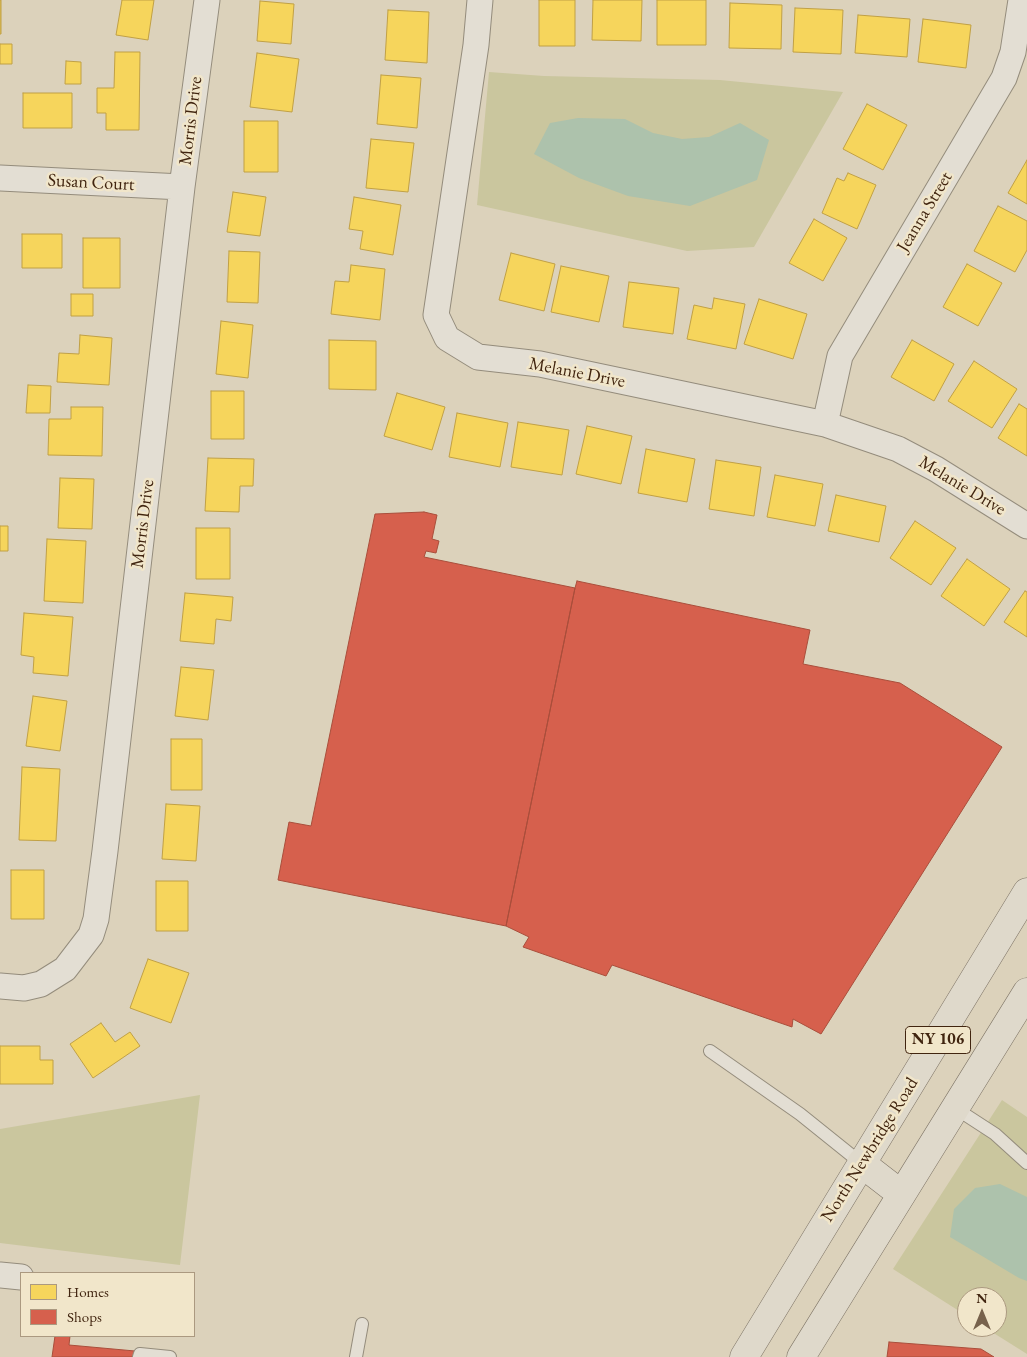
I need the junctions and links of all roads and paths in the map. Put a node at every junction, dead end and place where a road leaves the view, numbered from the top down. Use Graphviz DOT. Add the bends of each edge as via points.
graph roads {
  1 [pos="207,0"];
  2 [pos="480,0"];
  3 [pos="1021,0"];
  4 [pos="0,178"];
  5 [pos="182,188"];
  6 [pos="825,424"];
  7 [pos="1027,526"];
  8 [pos="1027,892"];
  9 [pos="1020,920"];
  10 [pos="0,986"];
  11 [pos="1027,992"];
  12 [pos="710,1051"];
  13 [pos="955,1108"];
  14 [pos="861,1163"];
  15 [pos="1027,1163"];
  16 [pos="902,1194"];
  17 [pos="0,1275"];
  18 [pos="20,1277"];
  19 [pos="362,1324"];
  20 [pos="139,1357"];
  21 [pos="170,1357"];
  22 [pos="356,1357"];
  23 [pos="744,1357"];
  24 [pos="801,1357"];
  1 -- 5 [label="street, Morris Drive"];
  2 -- 6 [label="street, Melanie Drive" via="436,315 447,338 478,357 540,364"];
  3 -- 6 [label="street, Jeanna Street" via="1013,52 1004,78 840,356"];
  4 -- 5 [label="street, Susan Court"];
  5 -- 10 [label="street, Morris Drive" via="96,919 91,936 65,969 41,984 24,988"];
  6 -- 7 [label="street, Melanie Drive" via="898,449"];
  8 -- 9 [label="main road, North Newbridge Road / NY 106"];
  9 -- 14 [label="main road, North Newbridge Road / NY 106"];
  11 -- 13 [label="main road, NY 106"];
  12 -- 14 [label="lane" via="800,1114"];
  13 -- 15 [label="lane" via="995,1134"];
  13 -- 16 [label="main road, NY 106"];
  14 -- 16 [label="main road"];
  14 -- 23 [label="main road, North Newbridge Road / NY 106"];
  16 -- 24 [label="main road, NY 106"];
  17 -- 18 [label="street"];
  19 -- 22 [label="lane"];
  20 -- 21 [label="lane" via="140,1354"];
}
